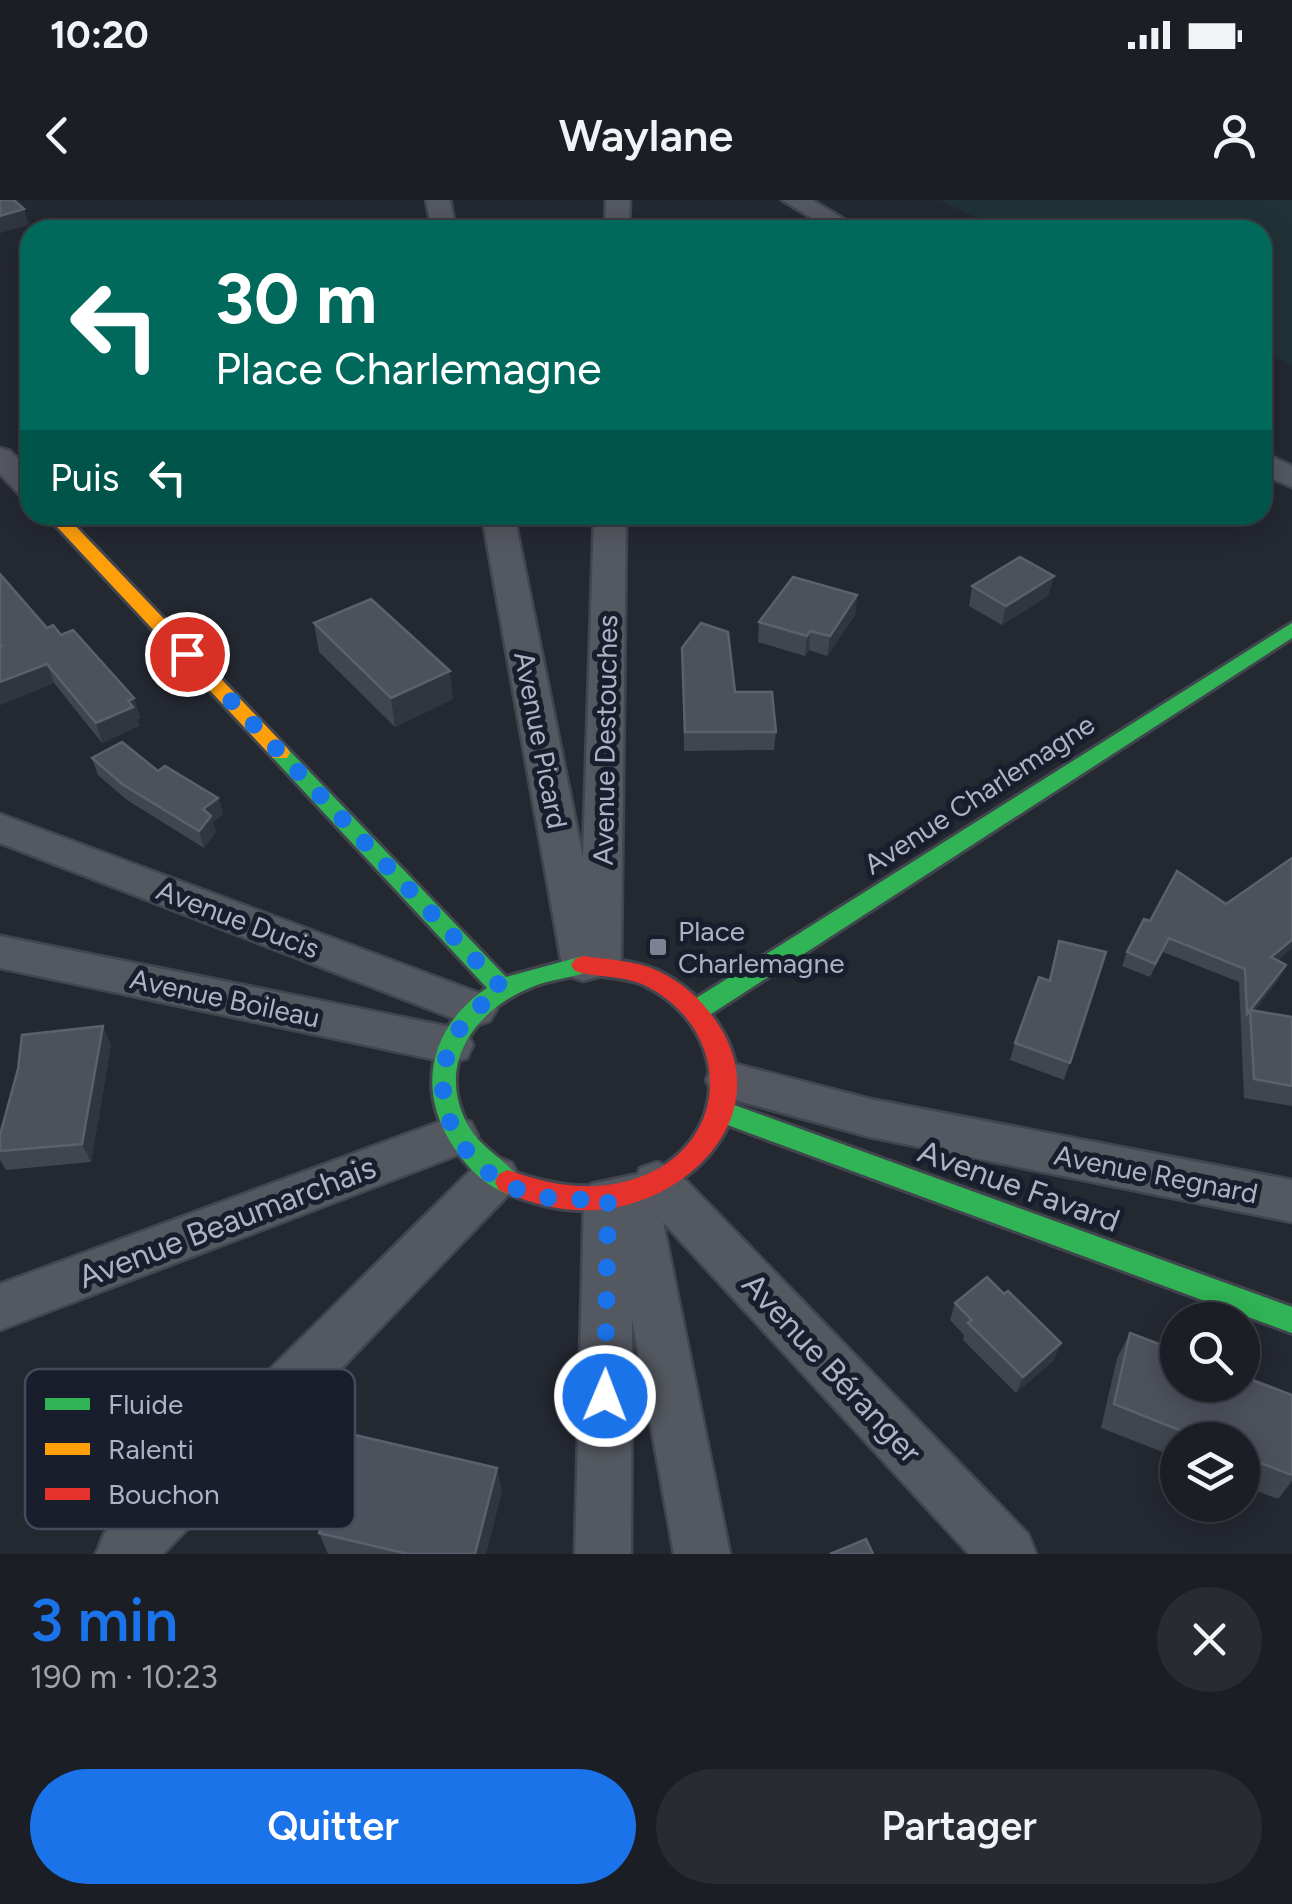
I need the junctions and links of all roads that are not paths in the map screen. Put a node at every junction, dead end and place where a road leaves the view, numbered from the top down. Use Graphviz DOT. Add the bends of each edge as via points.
graph roads {
  1 [pos="794,200"];
  2 [pos="831,220"];
  3 [pos="0,457"];
  4 [pos="20,478"];
  5 [pos="64,525"];
  6 [pos="500,525"];
  7 [pos="610,525"];
  8 [pos="1292,629"];
  9 [pos="0,828"];
  10 [pos="0,952"];
  11 [pos="592,965"];
  12 [pos="489,998"];
  13 [pos="699,1009"];
  14 [pos="451,1044"];
  15 [pos="725,1096"];
  16 [pos="454,1136"];
  17 [pos="495,1177"];
  18 [pos="632,1191"];
  19 [pos="1292,1201"];
  20 [pos="0,1307"];
  21 [pos="1292,1320"];
  22 [pos="306,1369"];
  23 [pos="149,1529"];
  24 [pos="124,1554"];
  25 [pos="603,1554"];
  26 [pos="702,1554"];
  27 [pos="1008,1554"];
  1 -- 2 [label="street"];
  3 -- 4 [label="street"];
  5 -- 12 [label="street"];
  6 -- 11 [label="street, Avenue Picard"];
  7 -- 11 [label="street, Avenue Destouches"];
  8 -- 13 [label="street, Avenue Charlemagne"];
  9 -- 12 [label="street, Avenue Ducis"];
  10 -- 14 [label="street, Avenue Boileau"];
  11 -- 12 [label="street" via="541,972"];
  11 -- 13 [label="street" via="637,972 671,986"];
  12 -- 14 [label="street"];
  13 -- 15 [label="street" via="721,1042"];
  14 -- 16 [label="street" via="442,1075"];
  15 -- 18 [label="street" via="708,1139 686,1164"];
  15 -- 19 [label="street, Avenue Regnard"];
  15 -- 21 [label="street, Avenue Favard"];
  16 -- 17 [label="street"];
  16 -- 20 [label="street, Avenue Beaumarchais"];
  17 -- 18 [label="street" via="529,1193 568,1200"];
  17 -- 22 [label="street"];
  18 -- 25 [label="street"];
  18 -- 26 [label="street"];
  18 -- 27 [label="street, Avenue Béranger"];
  23 -- 24 [label="street"];
}
